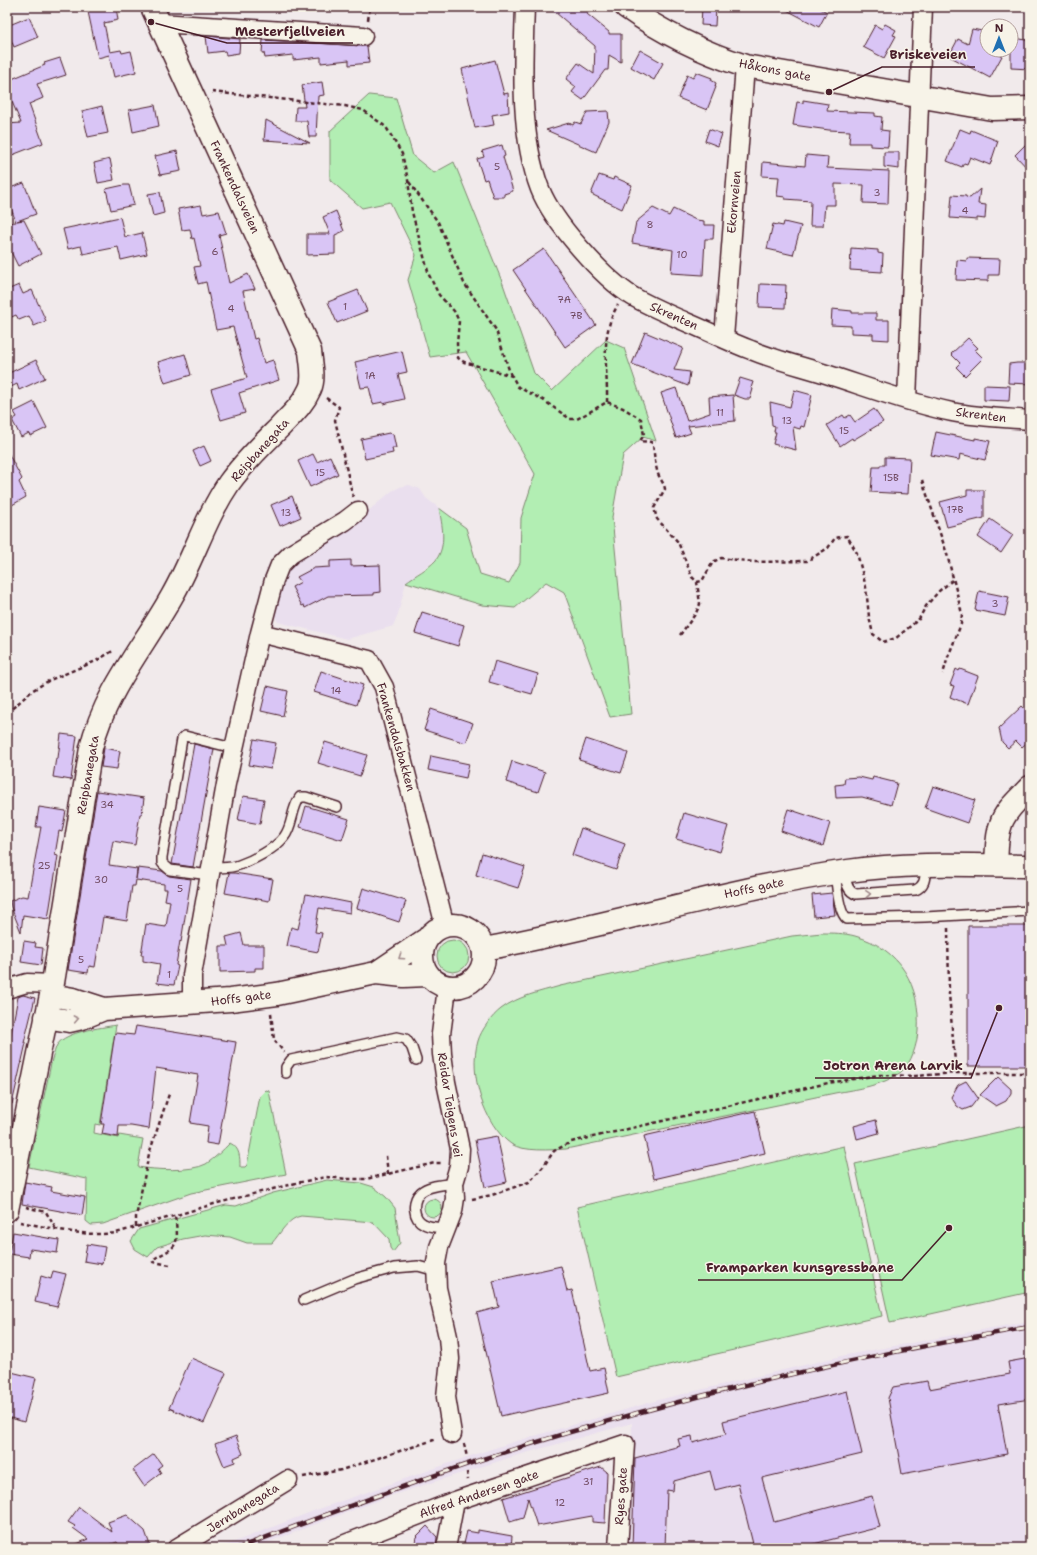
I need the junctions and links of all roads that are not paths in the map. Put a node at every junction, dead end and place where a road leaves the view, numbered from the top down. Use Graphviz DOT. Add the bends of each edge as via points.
graph roads {
  1 [pos="526,7"];
  2 [pos="626,7"];
  3 [pos="923,7"];
  4 [pos="156,15"];
  5 [pos="363,36"];
  6 [pos="745,66"];
  7 [pos="919,97"];
  8 [pos="1030,108"];
  9 [pos="724,338"];
  10 [pos="310,351"];
  11 [pos="907,400"];
  12 [pos="1030,420"];
  13 [pos="358,511"];
  14 [pos="260,634"];
  15 [pos="233,748"];
  16 [pos="1030,787"];
  17 [pos="337,807"];
  18 [pos="996,866"];
  19 [pos="1030,866"];
  20 [pos="210,871"];
  21 [pos="840,873"];
  22 [pos="1030,911"];
  23 [pos="445,926"];
  24 [pos="425,940"];
  25 [pos="484,949"];
  26 [pos="376,973"];
  27 [pos="428,975"];
  28 [pos="447,988"];
  29 [pos="7,989"];
  30 [pos="52,989"];
  31 [pos="192,1003"];
  32 [pos="104,1009"];
  33 [pos="46,1017"];
  34 [pos="416,1060"];
  35 [pos="286,1073"];
  36 [pos="454,1183"];
  37 [pos="15,1213"];
  38 [pos="446,1228"];
  39 [pos="436,1271"];
  40 [pos="304,1300"];
  41 [pos="452,1434"];
  42 [pos="625,1444"];
  43 [pos="288,1480"];
  44 [pos="455,1500"];
  45 [pos="177,1548"];
  46 [pos="335,1548"];
  47 [pos="446,1548"];
  48 [pos="618,1548"];
  1 -- 9 [label="street, Skrenten" via="523,78 526,124 540,190 548,204 578,246 631,295 650,306"];
  2 -- 6 [label="main road, Håkons gate" via="675,38 711,55"];
  3 -- 7 [label="street"];
  4 -- 5 [label="street, Frankendalsveien"];
  4 -- 10 [label="main road, Frankendalsveien"];
  6 -- 7 [label="main road, Håkons gate"];
  6 -- 9 [label="street, Ekornveien"];
  7 -- 8 [label="main road, Håkons gate" via="992,109"];
  7 -- 11 [label="street"];
  9 -- 11 [label="street, Skrenten" via="753,351"];
  10 -- 30 [label="main road, Reipbanegata" via="310,388 301,405 248,459 229,483 172,596 111,694 96,728"];
  11 -- 12 [label="street, Skrenten" via="952,412"];
  13 -- 14 [label="street" via="345,522 291,554 280,565"];
  14 -- 15 [label="street"];
  14 -- 23 [label="street, Frankendalsbakken" via="370,660 384,687"];
  15 -- 20 [label="street"];
  15 -- 20 [label="lane" via="185,736 182,739 162,863 170,870"];
  16 -- 18 [label="main road" via="1001,823"];
  17 -- 20 [label="lane" via="300,797 284,837 267,852 238,866"];
  18 -- 19 [label="main road, Hoffs gate"];
  18 -- 21 [label="main road, Hoffs gate" via="899,866"];
  20 -- 31 [label="street" via="192,975"];
  21 -- 22 [label="lane" via="840,906 843,916 847,919"];
  21 -- 25 [label="main road, Hoffs gate" via="783,881"];
  23 -- 24 [label="main road" via="434,931"];
  23 -- 25 [label="main road" via="458,925 469,929"];
  24 -- 26 [label="main road, Hoffs gate, one-way"];
  24 -- 27 [label="main road" via="421,952 422,965"];
  25 -- 28 [label="main road" via="484,962 480,973 471,982 460,987"];
  26 -- 27 [label="main road, Hoffs gate"];
  26 -- 31 [label="main road, Hoffs gate" via="277,994"];
  27 -- 28 [label="main road" via="436,983"];
  28 -- 36 [label="street, Reidar Teigens vei" via="441,1034 446,1082 460,1149"];
  29 -- 30 [label="street" via="27,983"];
  30 -- 32 [label="main road, Hoffs gate"];
  30 -- 33 [label="main road, Reipbanegata"];
  31 -- 32 [label="main road, Hoffs gate"];
  33 -- 32 [label="main road, Hoffs gate, one-way" via="69,1021"];
  33 -- 37 [label="main road, Reipbanegata"];
  34 -- 35 [label="lane" via="406,1039 397,1037 290,1060"];
  36 -- 38 [label="street, Reidar Teigens vei" via="453,1211"];
  36 -- 38 [label="lane" via="420,1192 415,1201 414,1210 417,1218 432,1227"];
  38 -- 39 [label="street, Reidar Teigens vei" via="439,1247"];
  39 -- 40 [label="lane" via="418,1266 394,1268 354,1279"];
  39 -- 41 [label="street, Reidar Teigens vei" via="437,1288 448,1337 450,1359 446,1397"];
  42 -- 44 [label="street, Alfred Andersen gate"];
  42 -- 48 [label="street, Ryes gate"];
  43 -- 45 [label="street, Jernbanegata"];
  44 -- 46 [label="street, Alfred Andersen gate"];
  44 -- 47 [label="street"];
}
